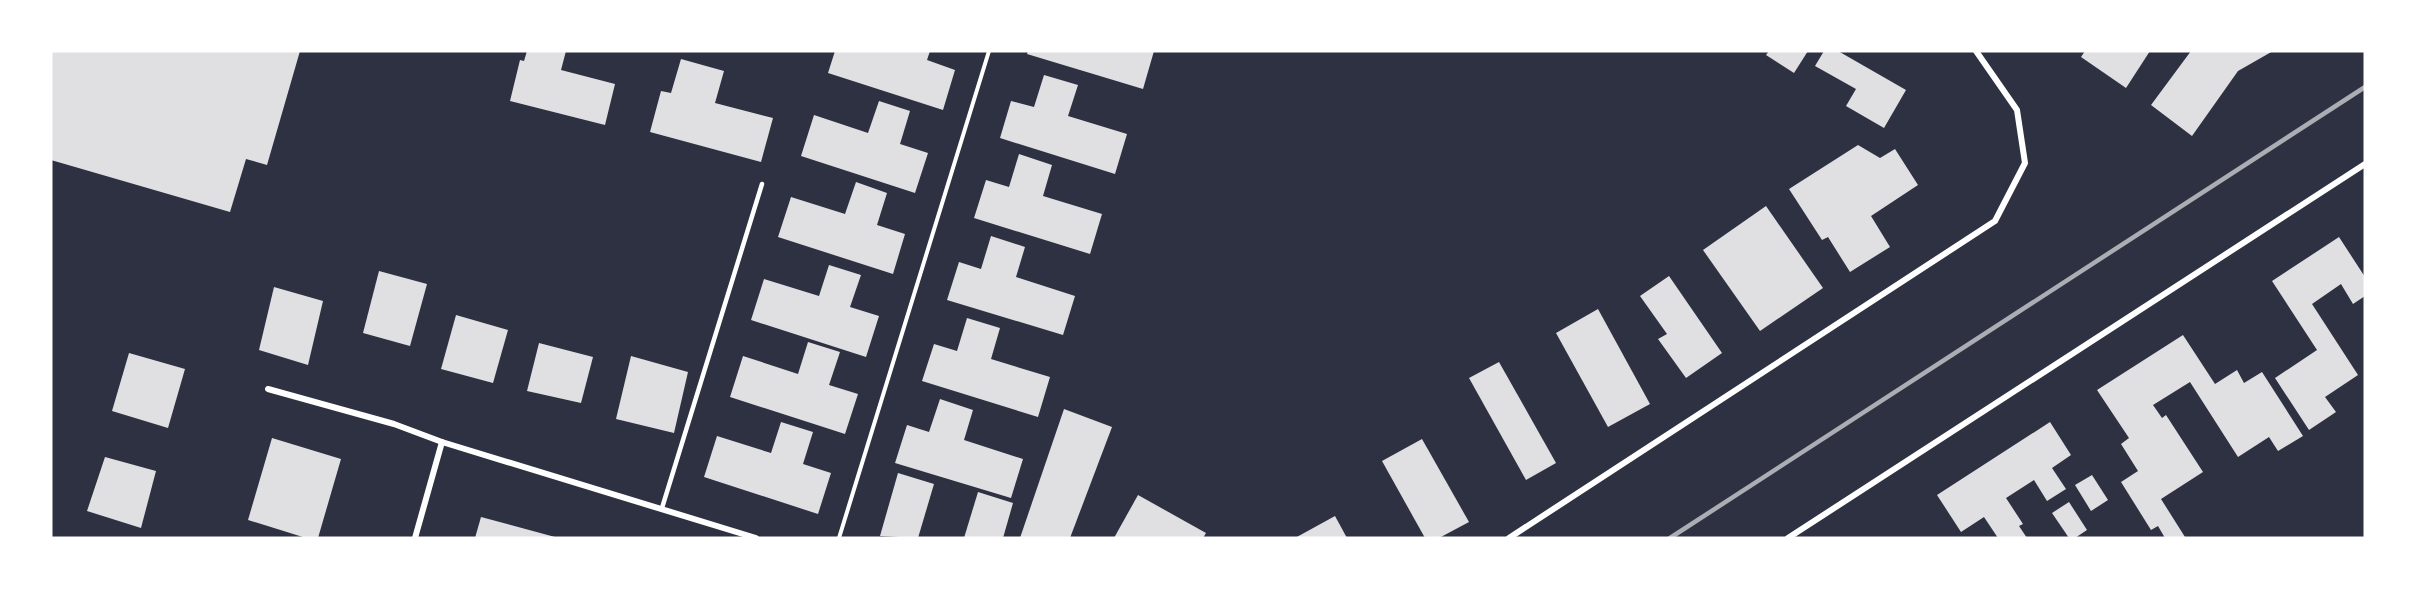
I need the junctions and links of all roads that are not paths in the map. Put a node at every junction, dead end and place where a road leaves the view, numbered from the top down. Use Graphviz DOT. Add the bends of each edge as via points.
graph roads {
  1 [pos="1976,51"];
  2 [pos="2365,164"];
  3 [pos="762,184"];
  4 [pos="268,389"];
  5 [pos="442,442"];
  6 [pos="662,508"];
  7 [pos="415,538"];
  8 [pos="756,538"];
  9 [pos="1509,538"];
  10 [pos="1788,538"];
  1 -- 9 [label="street" via="2017,110 2025,164 1995,221"];
  2 -- 10 [label="street"];
  3 -- 6 [label="lane"];
  4 -- 5 [label="street" via="394,424"];
  5 -- 6 [label="street"];
  5 -- 7 [label="street"];
  6 -- 8 [label="street"];
}
